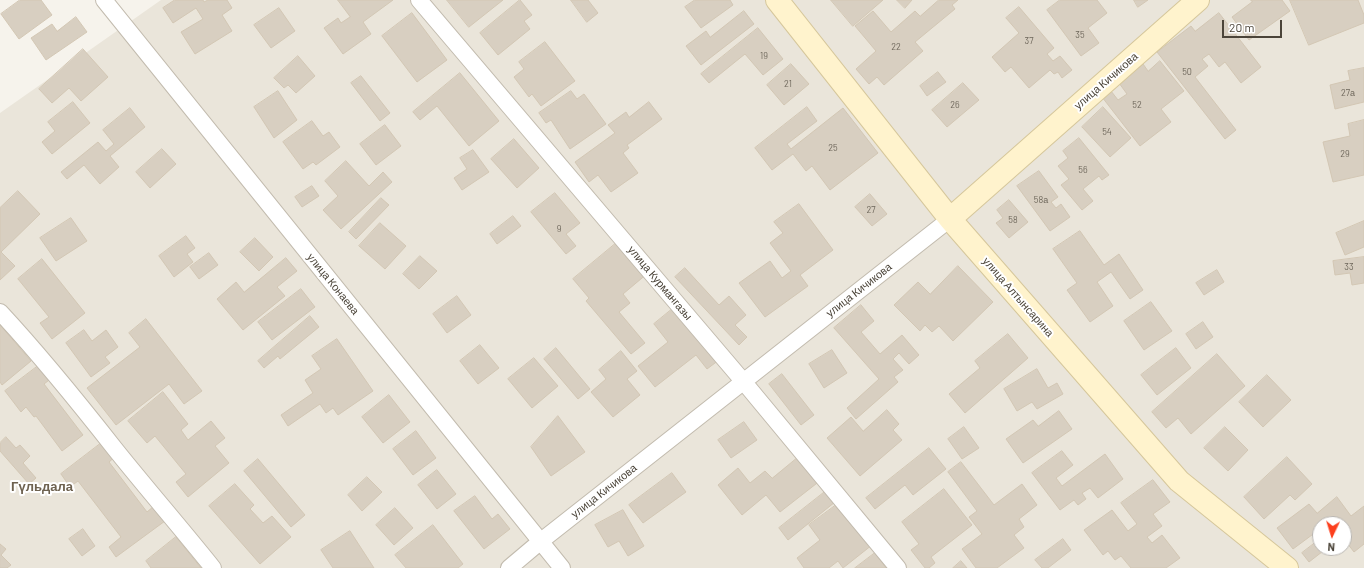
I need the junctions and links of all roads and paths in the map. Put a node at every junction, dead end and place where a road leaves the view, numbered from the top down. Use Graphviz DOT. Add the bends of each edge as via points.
graph roads {
  1 [pos="104,0"];
  2 [pos="419,0"];
  3 [pos="777,0"];
  4 [pos="1198,0"];
  5 [pos="950,219"];
  6 [pos="0,312"];
  7 [pos="743,381"];
  8 [pos="541,542"];
  9 [pos="213,568"];
  10 [pos="509,568"];
  11 [pos="562,568"];
  12 [pos="898,568"];
  13 [pos="1287,568"];
  1 -- 8 [label="street, улица Конаева"];
  2 -- 7 [label="street, улица Курмангазы"];
  3 -- 5 [label="street, улица Алтынсарина"];
  4 -- 5 [label="street, улица Кичикова"];
  5 -- 7 [label="street, улица Кичикова"];
  5 -- 13 [label="street, улица Алтынсарина" via="1179,481"];
  6 -- 9 [label="street" via="77,400"];
  7 -- 8 [label="street, улица Кичикова"];
  7 -- 12 [label="street, улица Курмангазы"];
  8 -- 10 [label="street, улица Кичикова"];
  8 -- 11 [label="street, улица Конаева"];
}
